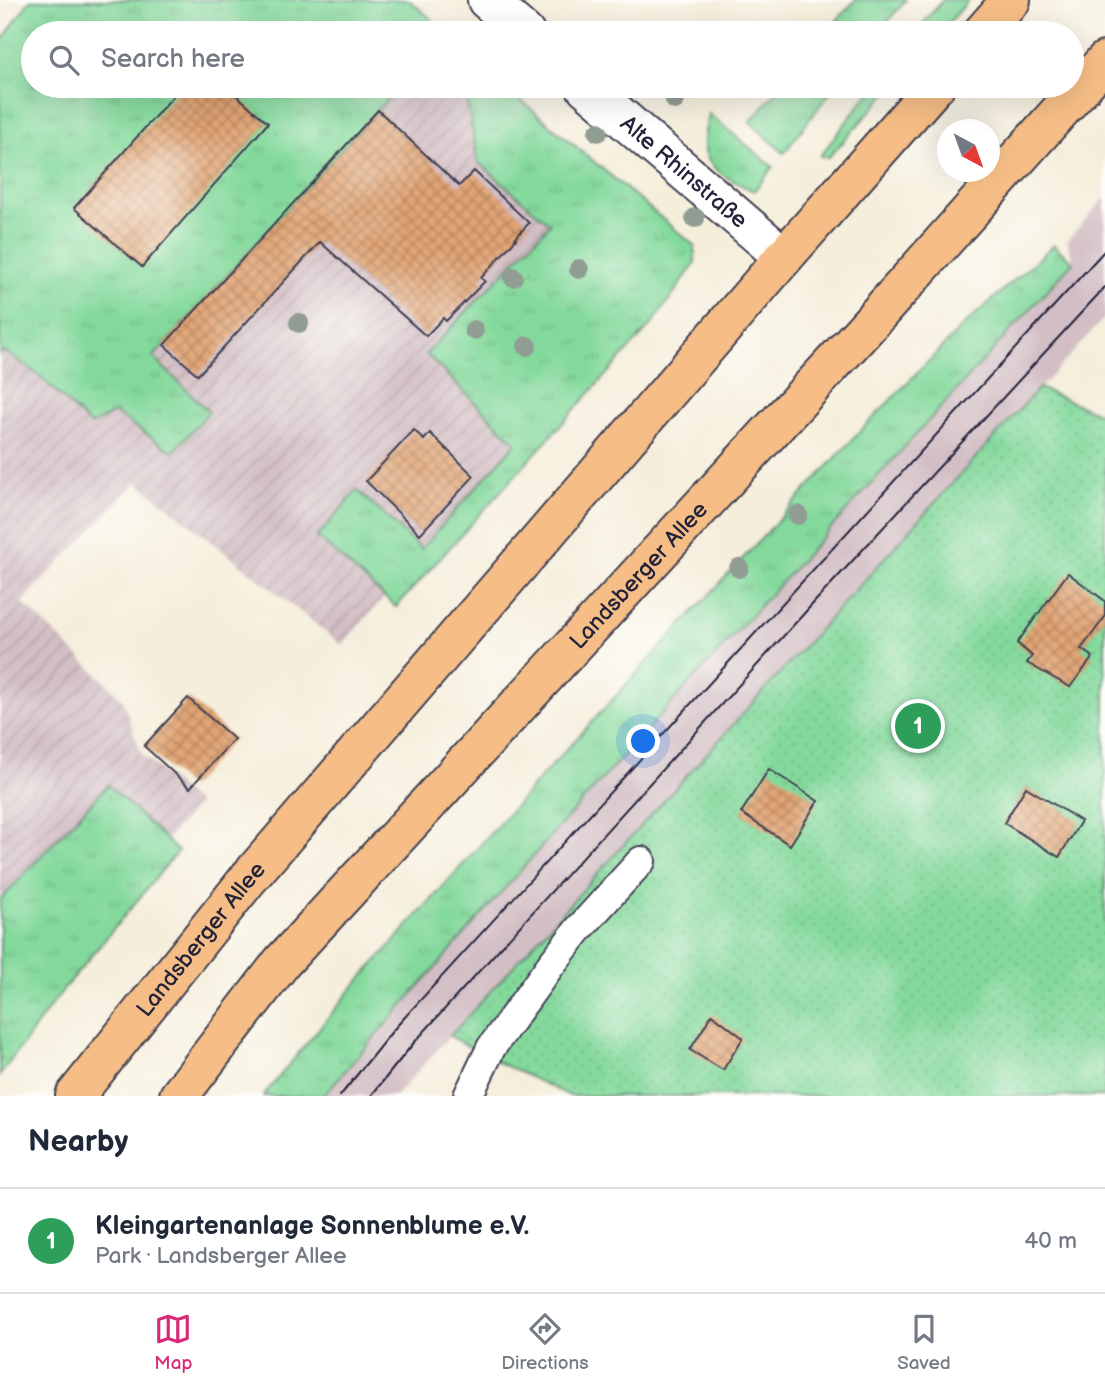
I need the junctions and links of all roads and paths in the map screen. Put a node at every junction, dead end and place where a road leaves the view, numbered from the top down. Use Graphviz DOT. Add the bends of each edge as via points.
graph roads {
  1 [pos="487,0"];
  2 [pos="1011,0"];
  3 [pos="511,21"];
  4 [pos="993,21"];
  5 [pos="1105,61"];
  6 [pos="1084,84"];
  7 [pos="599,98"];
  8 [pos="925,98"];
  9 [pos="1072,98"];
  10 [pos="784,257"];
  11 [pos="640,861"];
  12 [pos="75,1096"];
  13 [pos="179,1096"];
  14 [pos="468,1096"];
  1 -- 3 [label="street"];
  2 -- 4 [label="main road"];
  5 -- 6 [label="main road, Landsberger Allee"];
  7 -- 10 [label="street, Alte Rhinstraße"];
  8 -- 10 [label="main road, Landsberger Allee"];
  9 -- 13 [label="main road, Landsberger Allee" via="282,962"];
  10 -- 12 [label="main road, Landsberger Allee" via="248,879"];
  11 -- 14 [label="lane" via="550,966 491,1048"];
}
